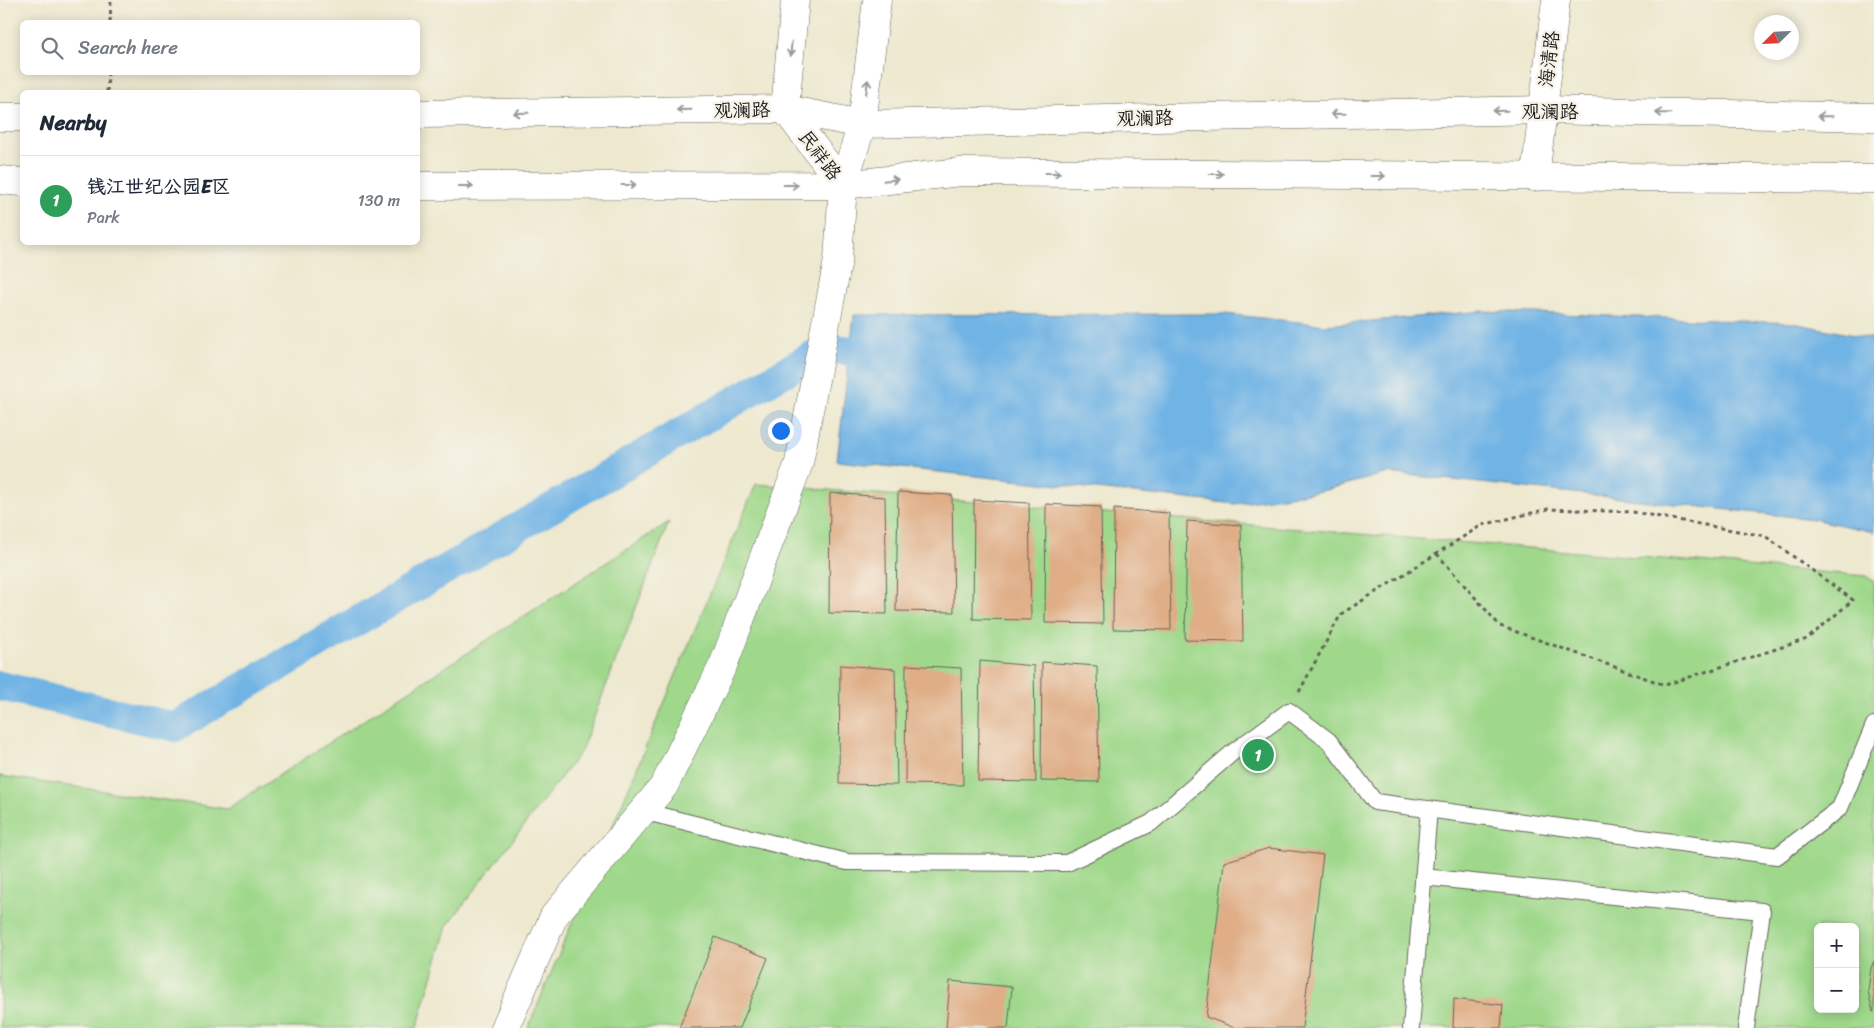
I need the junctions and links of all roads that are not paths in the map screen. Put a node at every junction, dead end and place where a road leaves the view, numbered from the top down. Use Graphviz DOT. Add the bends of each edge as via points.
graph roads {
  1 [pos="795,0"];
  2 [pos="878,0"];
  3 [pos="1556,0"];
  4 [pos="785,109"];
  5 [pos="1543,110"];
  6 [pos="420,114"];
  7 [pos="0,116"];
  8 [pos="20,117"];
  9 [pos="1874,117"];
  10 [pos="862,124"];
  11 [pos="1535,177"];
  12 [pos="1874,179"];
  13 [pos="0,180"];
  14 [pos="20,182"];
  15 [pos="843,185"];
  16 [pos="420,186"];
  17 [pos="1874,725"];
  18 [pos="1429,809"];
  19 [pos="642,811"];
  20 [pos="1423,877"];
  21 [pos="504,1028"];
  22 [pos="1411,1028"];
  23 [pos="1746,1028"];
  1 -- 4 [label="main road, one-way"];
  10 -- 2 [label="main road, 民祥路, one-way"];
  3 -- 5 [label="main road, 海清路"];
  4 -- 6 [label="main road, 观澜路, one-way"];
  4 -- 10 [label="main road, 观澜路"];
  4 -- 15 [label="main road, 民祥路"];
  9 -- 5 [label="main road, 观澜路, one-way"];
  5 -- 10 [label="main road, 观澜路, one-way"];
  5 -- 11 [label="main road, 海清路"];
  7 -- 8 [label="main road"];
  10 -- 15 [label="main road, 民祥路"];
  11 -- 12 [label="main road"];
  15 -- 11 [label="main road, one-way" via="961,172"];
  13 -- 14 [label="main road"];
  16 -- 15 [label="main road, one-way"];
  15 -- 19 [label="main road" via="838,260 799,464 724,664 664,786"];
  17 -- 18 [label="lane" via="1840,808 1777,856"];
  18 -- 19 [label="lane" via="1375,802 1329,741 1290,711 1232,753 1151,823 1067,863 847,862"];
  18 -- 20 [label="lane"];
  19 -- 21 [label="main road" via="554,916"];
  20 -- 22 [label="lane"];
  20 -- 23 [label="lane" via="1762,911"];
}
